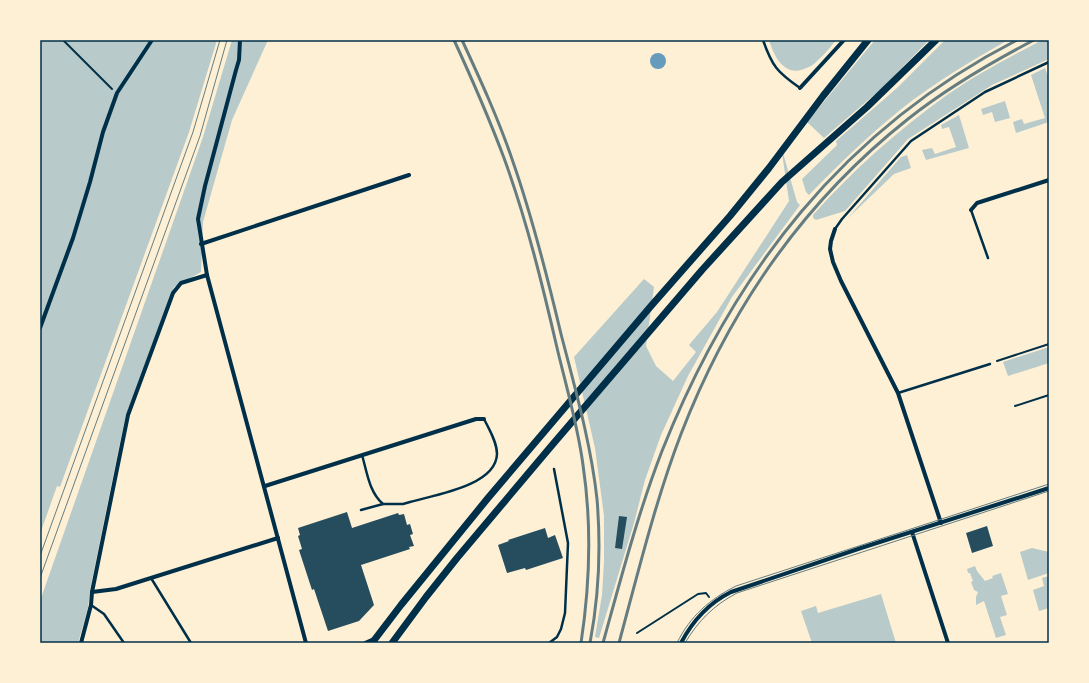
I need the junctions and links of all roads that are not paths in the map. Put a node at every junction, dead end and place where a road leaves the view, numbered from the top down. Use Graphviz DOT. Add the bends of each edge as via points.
graph roads {
  1 [pos="152,40"];
  2 [pos="240,40"];
  3 [pos="763,40"];
  4 [pos="844,40"];
  5 [pos="868,40"];
  6 [pos="936,40"];
  7 [pos="1049,62"];
  8 [pos="800,88"];
  9 [pos="409,175"];
  10 [pos="1049,180"];
  11 [pos="971,210"];
  12 [pos="835,229"];
  13 [pos="201,244"];
  14 [pos="988,258"];
  15 [pos="207,275"];
  16 [pos="40,328"];
  17 [pos="990,364"];
  18 [pos="898,393"];
  19 [pos="484,419"];
  20 [pos="362,455"];
  21 [pos="554,469"];
  22 [pos="265,486"];
  23 [pos="1049,488"];
  24 [pos="383,504"];
  25 [pos="360,510"];
  26 [pos="941,523"];
  27 [pos="912,532"];
  28 [pos="278,538"];
  29 [pos="151,578"];
  30 [pos="92,592"];
  31 [pos="91,605"];
  32 [pos="373,641"];
  33 [pos="81,643"];
  34 [pos="124,643"];
  35 [pos="191,643"];
  36 [pos="306,643"];
  37 [pos="365,643"];
  38 [pos="392,643"];
  39 [pos="549,643"];
  40 [pos="681,643"];
  41 [pos="948,643"];
  1 -- 16 [label="street" via="116,93 73,238"];
  2 -- 13 [label="street" via="239,60 198,219"];
  3 -- 8 [label="lane" via="773,65"];
  4 -- 8 [label="street"];
  5 -- 32 [label="main road" via="730,216 650,306 446,549"];
  6 -- 38 [label="main road" via="867,107 782,182 697,276 457,558"];
  7 -- 12 [label="lane" via="985,92 911,141"];
  9 -- 13 [label="street"];
  10 -- 11 [label="street" via="977,203"];
  11 -- 14 [label="lane"];
  12 -- 18 [label="street" via="830,248 832,262"];
  13 -- 15 [label="street"];
  15 -- 22 [label="street"];
  15 -- 30 [label="street" via="181,283 173,293 128,414"];
  17 -- 18 [label="lane"];
  18 -- 26 [label="street"];
  19 -- 20 [label="street" via="476,419"];
  19 -- 24 [label="lane" via="497,452 493,465 484,476 467,486 425,498 403,504"];
  20 -- 22 [label="street"];
  20 -- 24 [label="lane" via="373,492"];
  21 -- 39 [label="lane" via="568,543 565,613 557,637"];
  22 -- 28 [label="street"];
  23 -- 26 [label="street"];
  24 -- 25 [label="lane"];
  26 -- 27 [label="street"];
  27 -- 40 [label="street" via="727,594 704,610"];
  27 -- 41 [label="street"];
  28 -- 29 [label="street"];
  28 -- 36 [label="street"];
  29 -- 30 [label="street" via="116,589"];
  29 -- 35 [label="lane"];
  30 -- 31 [label="street"];
  31 -- 33 [label="street"];
  31 -- 34 [label="lane" via="104,614"];
  32 -- 37 [label="street"];
}
